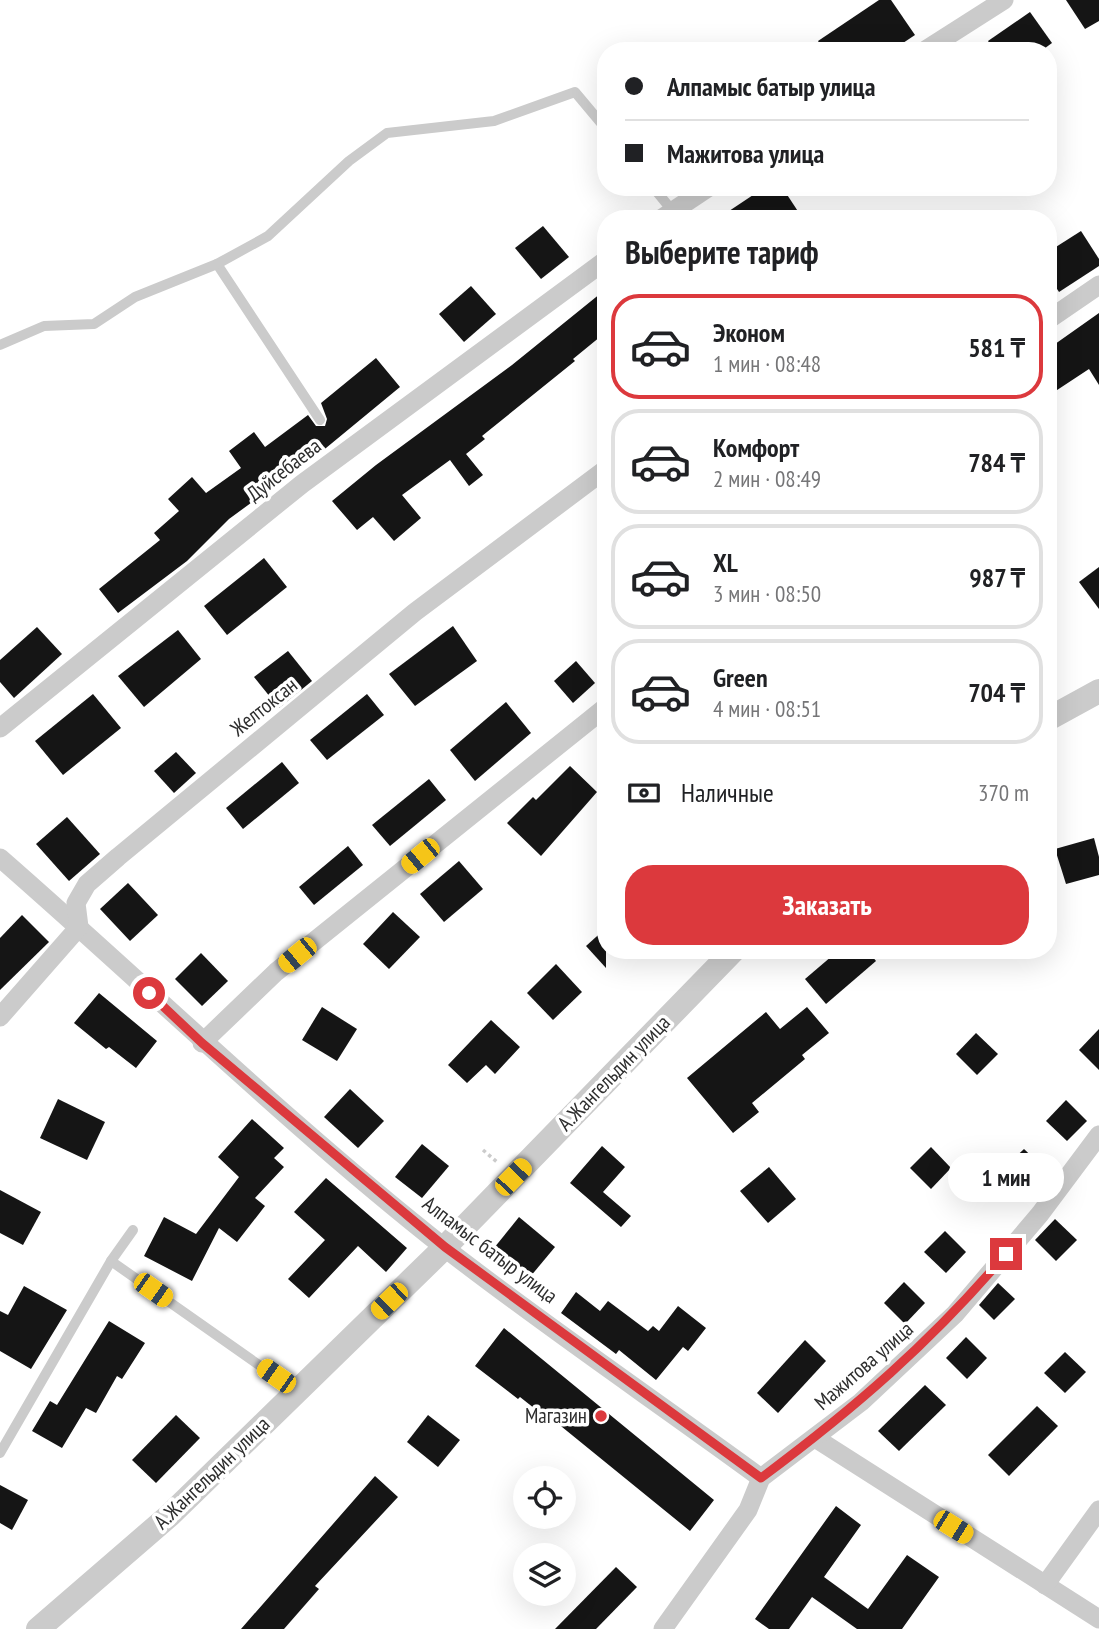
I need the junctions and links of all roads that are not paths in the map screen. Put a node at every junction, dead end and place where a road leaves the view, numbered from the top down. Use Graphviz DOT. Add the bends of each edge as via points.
graph roads {
  1 [pos="1004,0"];
  2 [pos="938,42"];
  3 [pos="597,118"];
  4 [pos="697,196"];
  5 [pos="678,210"];
  6 [pos="216,264"];
  7 [pos="597,267"];
  8 [pos="1099,285"];
  9 [pos="1057,314"];
  10 [pos="0,345"];
  11 [pos="320,420"];
  12 [pos="597,476"];
  13 [pos="1099,691"];
  14 [pos="597,714"];
  15 [pos="1057,714"];
  16 [pos="0,728"];
  17 [pos="0,858"];
  18 [pos="79,927"];
  19 [pos="725,959"];
  20 [pos="0,1017"];
  21 [pos="202,1043"];
  22 [pos="1099,1135"];
  23 [pos="133,1230"];
  24 [pos="445,1247"];
  25 [pos="111,1261"];
  26 [pos="297,1391"];
  27 [pos="815,1438"];
  28 [pos="0,1453"];
  29 [pos="761,1478"];
  30 [pos="1099,1510"];
  31 [pos="1045,1586"];
  32 [pos="1099,1619"];
  33 [pos="37,1629"];
  34 [pos="663,1629"];
  1 -- 2 [label="street"];
  3 -- 6 [label="lane" via="575,92 494,121 387,133 349,161 268,236"];
  4 -- 5 [label="street"];
  6 -- 10 [label="lane" via="135,297 94,324 44,326"];
  6 -- 11 [label="lane"];
  7 -- 16 [label="street, Дуйсебаева" via="302,484"];
  8 -- 9 [label="street"];
  12 -- 18 [label="street, Желтоксан" via="415,612 118,857 88,884 76,903"];
  13 -- 15 [label="street"];
  14 -- 21 [label="street" via="276,972"];
  17 -- 18 [label="street, Алпамыс батыр улица"];
  18 -- 20 [label="street"];
  18 -- 21 [label="street, Алпамыс батыр улица"];
  19 -- 24 [label="street, А.Жангельдин улица"];
  21 -- 24 [label="street, Алпамыс батыр улица"];
  22 -- 27 [label="street, Мажитова улица" via="1040,1214 955,1314 861,1402"];
  23 -- 25 [label="lane"];
  24 -- 26 [label="street, А.Жангельдин улица"];
  24 -- 29 [label="street, Алпамыс батыр улица"];
  25 -- 26 [label="lane"];
  25 -- 28 [label="lane"];
  26 -- 33 [label="street, А.Жангельдин улица" via="170,1515"];
  27 -- 29 [label="street, Мажитова улица"];
  27 -- 31 [label="street"];
  29 -- 34 [label="street" via="748,1510"];
  30 -- 31 [label="street"];
  31 -- 32 [label="street"];
}
